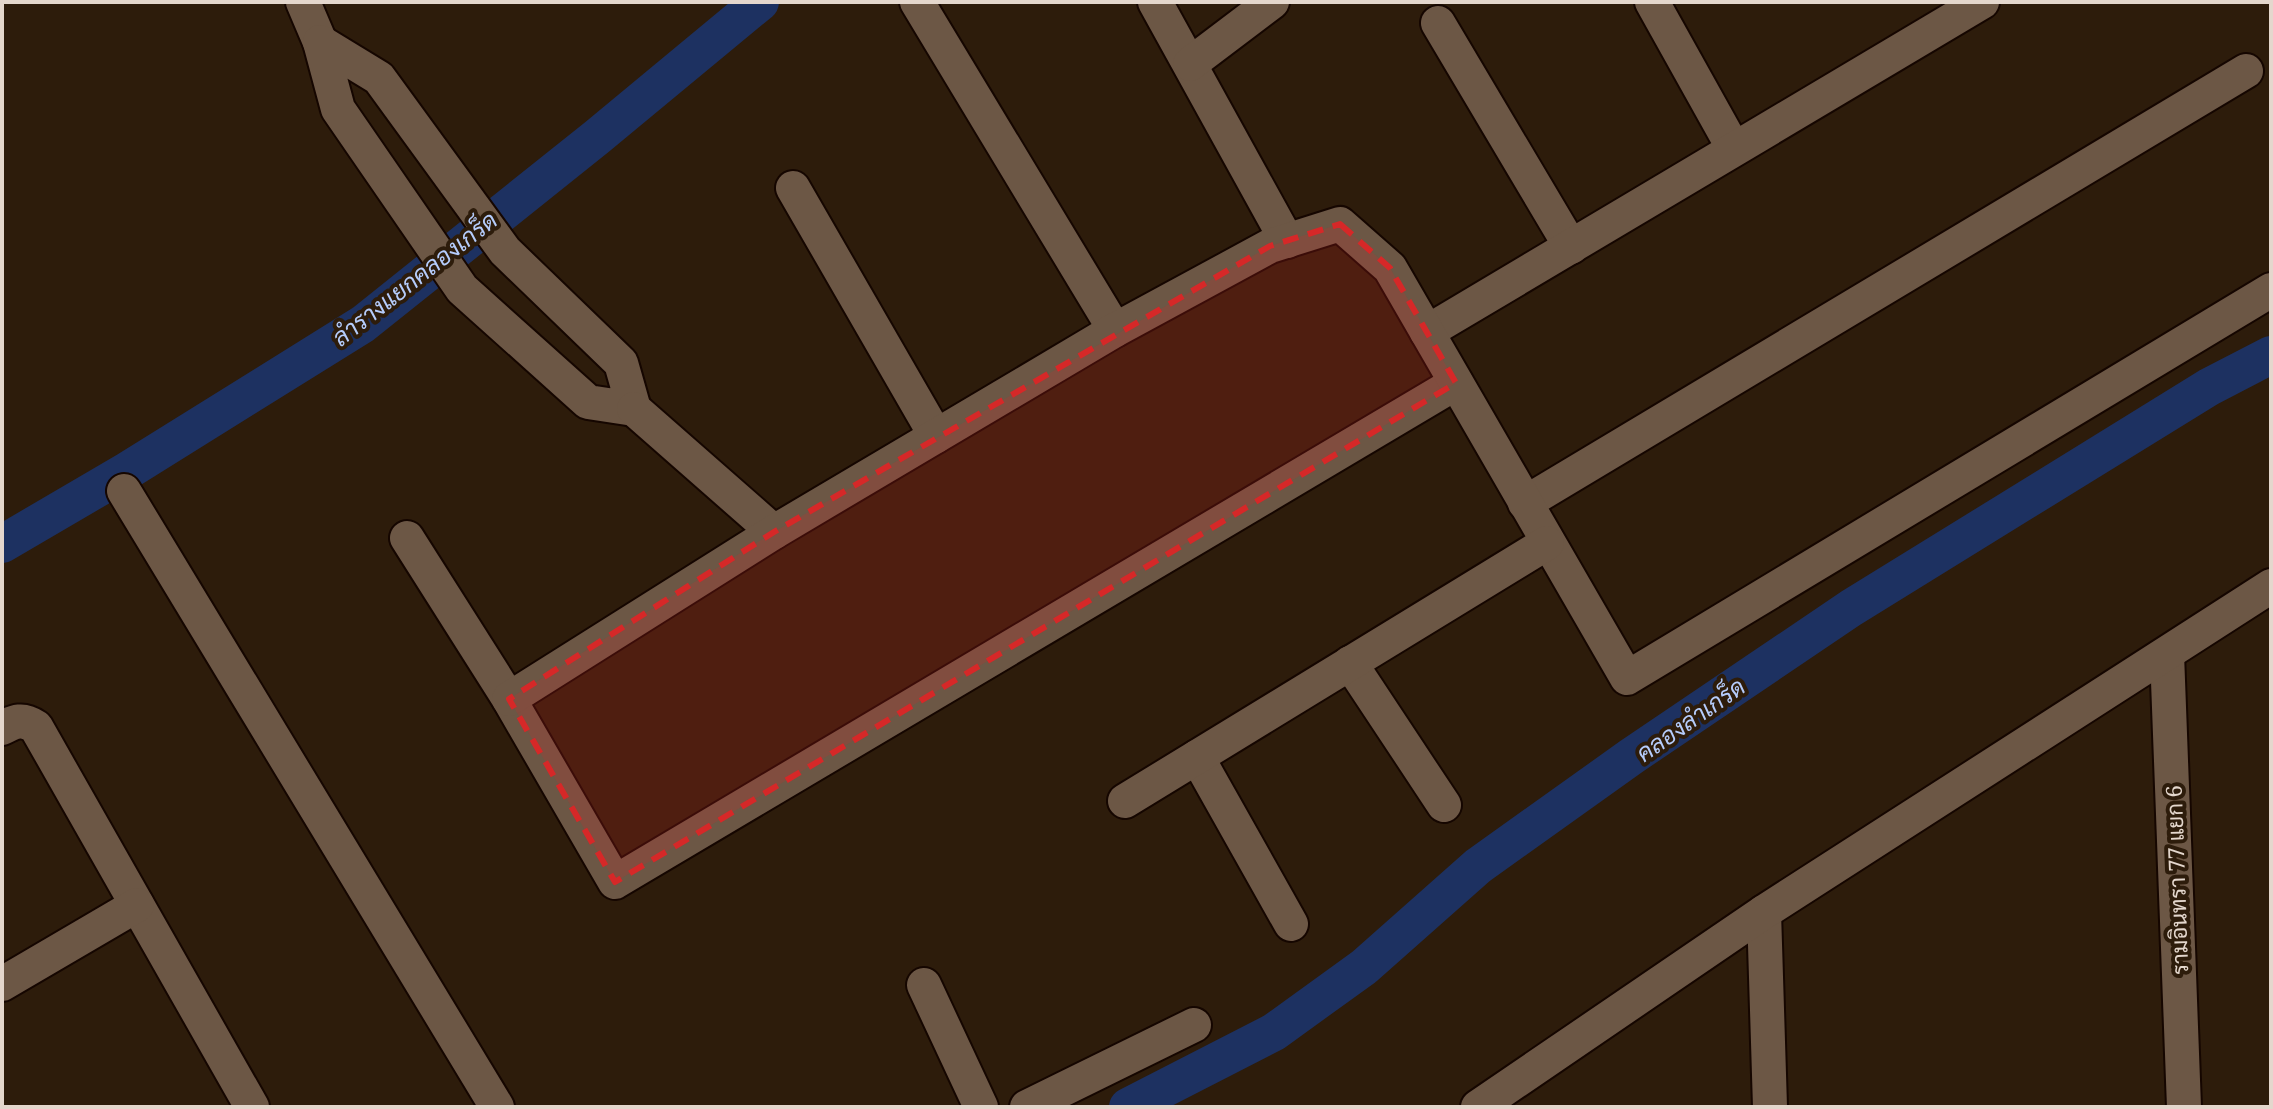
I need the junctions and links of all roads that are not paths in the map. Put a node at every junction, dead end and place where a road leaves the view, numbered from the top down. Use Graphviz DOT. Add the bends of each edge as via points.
graph roads {
  1 [pos="303,2"];
  2 [pos="917,2"];
  3 [pos="1155,2"];
  4 [pos="1272,2"];
  5 [pos="1652,2"];
  6 [pos="1982,2"];
  7 [pos="1940,13"];
  8 [pos="1438,23"];
  9 [pos="320,42"];
  10 [pos="1190,64"];
  11 [pos="2246,71"];
  12 [pos="1734,149"];
  13 [pos="793,188"];
  14 [pos="1287,241"];
  15 [pos="1571,247"];
  16 [pos="2271,290"];
  17 [pos="1115,330"];
  18 [pos="1427,332"];
  19 [pos="1456,383"];
  20 [pos="634,409"];
  21 [pos="936,436"];
  22 [pos="124,491"];
  23 [pos="1525,503"];
  24 [pos="774,532"];
  25 [pos="407,538"];
  26 [pos="1547,543"];
  27 [pos="2271,586"];
  28 [pos="2167,654"];
  29 [pos="1350,663"];
  30 [pos="509,699"];
  31 [pos="2,728"];
  32 [pos="1197,757"];
  33 [pos="1125,801"];
  34 [pos="1444,805"];
  35 [pos="137,905"];
  36 [pos="1764,912"];
  37 [pos="1291,924"];
  38 [pos="2,984"];
  39 [pos="924,985"];
  40 [pos="1194,1025"];
  41 [pos="245,1105"];
  42 [pos="497,1107"];
  43 [pos="981,1107"];
  44 [pos="1027,1107"];
  45 [pos="1478,1107"];
  46 [pos="1770,1107"];
  47 [pos="2184,1107"];
  1 -- 9 [label="street"];
  2 -- 17 [label="street"];
  3 -- 10 [label="street"];
  4 -- 10 [label="street"];
  5 -- 12 [label="street"];
  6 -- 7 [label="street"];
  7 -- 12 [label="street"];
  8 -- 15 [label="street"];
  9 -- 20 [label="street" via="379,78 505,251 621,363"];
  9 -- 20 [label="street" via="338,109 462,289 588,402"];
  10 -- 14 [label="street"];
  11 -- 23 [label="street"];
  12 -- 15 [label="street"];
  13 -- 21 [label="street"];
  14 -- 17 [label="street"];
  14 -- 18 [label="street" via="1340,224 1390,268"];
  15 -- 18 [label="street"];
  16 -- 26 [label="street" via="1627,678"];
  17 -- 21 [label="street"];
  18 -- 19 [label="street"];
  19 -- 23 [label="street"];
  19 -- 30 [label="street" via="615,882"];
  20 -- 24 [label="street"];
  21 -- 24 [label="street"];
  22 -- 42 [label="street"];
  23 -- 26 [label="street"];
  24 -- 30 [label="street"];
  25 -- 30 [label="street"];
  26 -- 29 [label="street"];
  27 -- 28 [label="street"];
  28 -- 36 [label="street"];
  28 -- 47 [label="street, รามอินทรา 77 แยก 6"];
  29 -- 32 [label="street"];
  29 -- 34 [label="street"];
  31 -- 35 [label="street" via="15,721 36,727"];
  32 -- 33 [label="street"];
  32 -- 37 [label="street"];
  35 -- 38 [label="street"];
  35 -- 41 [label="street"];
  36 -- 45 [label="street"];
  36 -- 46 [label="street"];
  39 -- 43 [label="street"];
  40 -- 44 [label="street"];
}
